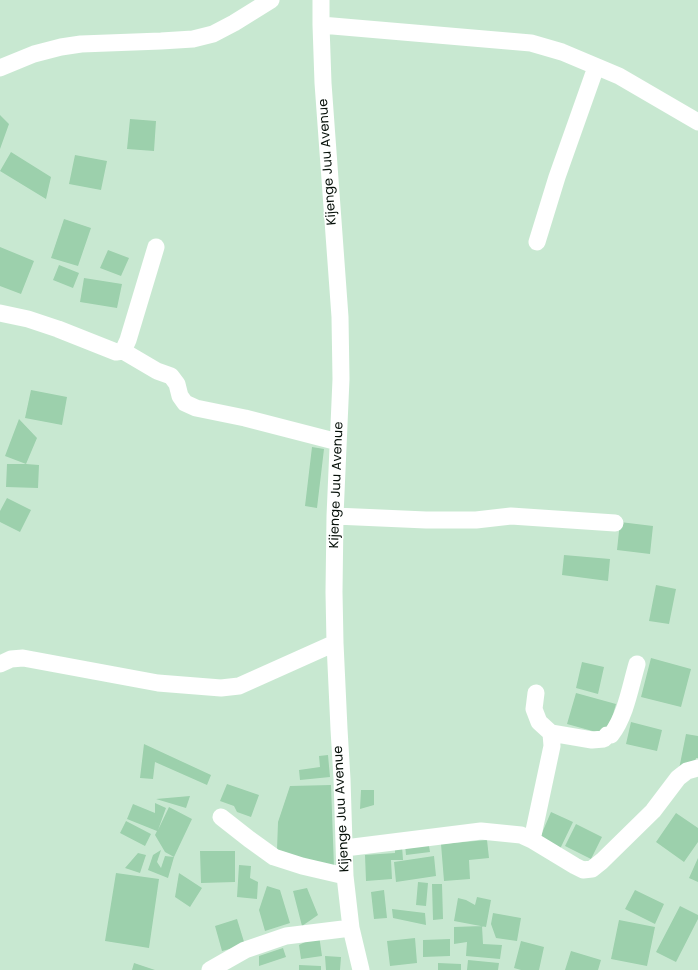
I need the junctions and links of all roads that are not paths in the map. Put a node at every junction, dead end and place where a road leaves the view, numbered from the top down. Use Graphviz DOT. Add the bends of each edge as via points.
graph roads {
  1 [pos="271,0"];
  2 [pos="321,0"];
  3 [pos="321,25"];
  4 [pos="596,67"];
  5 [pos="0,68"];
  6 [pos="698,122"];
  7 [pos="537,242"];
  8 [pos="156,247"];
  9 [pos="0,313"];
  10 [pos="123,351"];
  11 [pos="338,442"];
  12 [pos="335,516"];
  13 [pos="615,522"];
  14 [pos="335,643"];
  15 [pos="0,664"];
  16 [pos="637,664"];
  17 [pos="536,692"];
  18 [pos="551,733"];
  19 [pos="698,768"];
  20 [pos="221,817"];
  21 [pos="532,840"];
  22 [pos="345,848"];
  23 [pos="345,876"];
  24 [pos="352,928"];
  25 [pos="210,970"];
  26 [pos="361,970"];
  1 -- 5 [label="street" via="213,34 193,39 67,46 34,54"];
  2 -- 3 [label="street, Kijenge Juu Avenue"];
  3 -- 4 [label="street" via="531,43 562,52"];
  3 -- 11 [label="street, Kijenge Juu Avenue" via="322,83 340,317 341,380"];
  4 -- 6 [label="street" via="619,76"];
  4 -- 7 [label="street"];
  8 -- 10 [label="street"];
  9 -- 10 [label="street" via="58,329 116,352"];
  10 -- 11 [label="street" via="157,371 171,376 185,403 196,408"];
  11 -- 12 [label="street, Kijenge Juu Avenue"];
  12 -- 13 [label="street" via="476,520 511,516"];
  12 -- 14 [label="street, Kijenge Juu Avenue"];
  14 -- 15 [label="street" via="239,686 221,688 158,683 23,658 11,659"];
  14 -- 22 [label="street, Kijenge Juu Avenue"];
  16 -- 18 [label="street" via="627,702 611,735 604,739 592,740"];
  17 -- 18 [label="street" via="534,710 539,722"];
  18 -- 21 [label="street" via="552,746"];
  19 -- 21 [label="street" via="687,771 678,778 653,811 592,869 583,870"];
  20 -- 23 [label="street" via="274,857"];
  21 -- 22 [label="street" via="522,835 481,831"];
  22 -- 23 [label="street, Kijenge Juu Avenue"];
  23 -- 24 [label="street, Kijenge Juu Avenue"];
  24 -- 25 [label="street" via="286,936 245,950"];
  24 -- 26 [label="street, Kijenge Juu Avenue"];
}
